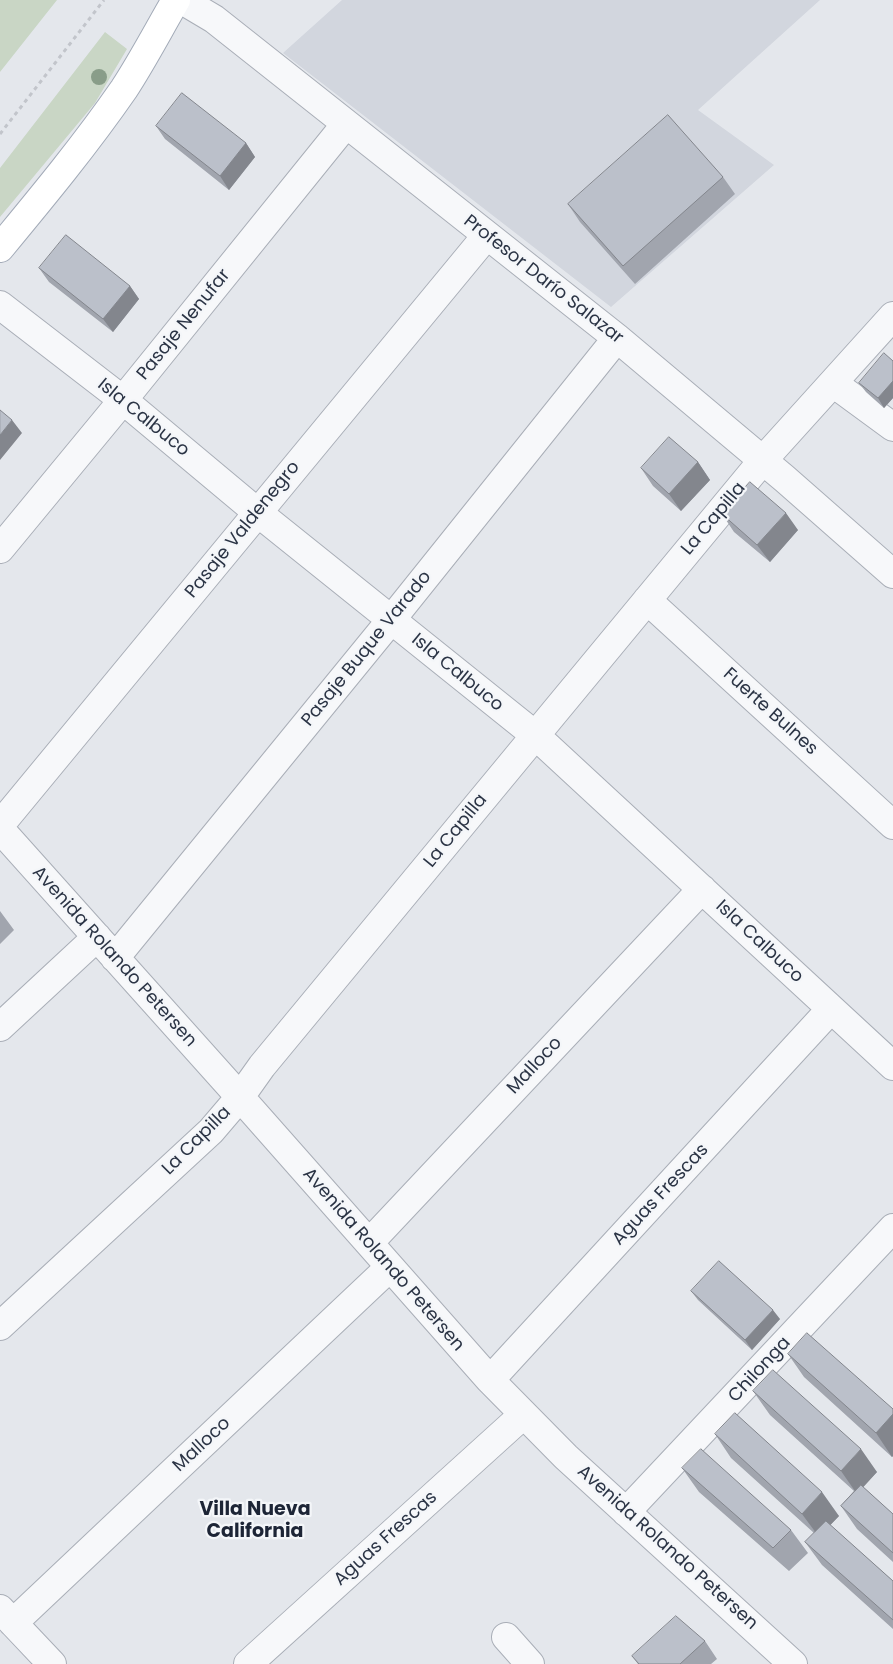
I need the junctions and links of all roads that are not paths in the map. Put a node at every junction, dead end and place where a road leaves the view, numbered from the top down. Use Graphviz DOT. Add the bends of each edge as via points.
graph roads {
  1 [pos="176,0"];
  2 [pos="182,0"];
  3 [pos="346,124"];
  4 [pos="487,235"];
  5 [pos="0,248"];
  6 [pos="0,304"];
  7 [pos="893,316"];
  8 [pos="617,338"];
  9 [pos="833,383"];
  10 [pos="123,400"];
  11 [pos="893,427"];
  12 [pos="763,460"];
  13 [pos="257,512"];
  14 [pos="0,549"];
  15 [pos="893,574"];
  16 [pos="647,600"];
  17 [pos="391,620"];
  18 [pos="535,735"];
  19 [pos="893,825"];
  20 [pos="0,827"];
  21 [pos="702,889"];
  22 [pos="97,937"];
  23 [pos="115,958"];
  24 [pos="831,1009"];
  25 [pos="0,1027"];
  26 [pos="893,1066"];
  27 [pos="240,1097"];
  28 [pos="893,1228"];
  29 [pos="369,1243"];
  30 [pos="390,1268"];
  31 [pos="0,1326"];
  32 [pos="490,1380"];
  33 [pos="523,1415"];
  34 [pos="626,1512"];
  35 [pos="7,1616"];
  36 [pos="506,1637"];
  37 [pos="52,1664"];
  38 [pos="248,1664"];
  39 [pos="530,1664"];
  40 [pos="793,1664"];
  1 -- 5 [label="main road" via="126,87 72,161"];
  2 -- 3 [label="street, Profesor Darío Salazar" via="214,19"];
  3 -- 4 [label="street, Profesor Darío Salazar"];
  3 -- 10 [label="street, Pasaje Nenufar"];
  4 -- 8 [label="street, Profesor Darío Salazar"];
  4 -- 13 [label="street, Pasaje Valdenegro"];
  6 -- 10 [label="street, Isla Calbuco"];
  7 -- 9 [label="street, La Capilla"];
  8 -- 12 [label="street, Profesor Darío Salazar"];
  8 -- 17 [label="street, Pasaje Buque Varado"];
  9 -- 11 [label="street"];
  9 -- 12 [label="street, La Capilla"];
  10 -- 13 [label="street, Isla Calbuco"];
  10 -- 14 [label="street, Pasaje Nenufar"];
  12 -- 15 [label="street, Profesor Darío Salazar"];
  12 -- 16 [label="street, La Capilla"];
  13 -- 17 [label="street, Isla Calbuco"];
  13 -- 20 [label="street, Pasaje Valdenegro"];
  16 -- 18 [label="street, La Capilla"];
  16 -- 19 [label="street, Fuerte Bulnes"];
  17 -- 18 [label="street, Isla Calbuco"];
  17 -- 23 [label="street, Pasaje Buque Varado"];
  18 -- 21 [label="street, Isla Calbuco"];
  18 -- 27 [label="street, La Capilla" via="262,1066"];
  20 -- 22 [label="street, Avenida Rolando Petersen"];
  21 -- 24 [label="street, Isla Calbuco"];
  21 -- 29 [label="street, Malloco"];
  22 -- 23 [label="street, Avenida Rolando Petersen"];
  22 -- 25 [label="street"];
  23 -- 27 [label="street, Avenida Rolando Petersen"];
  24 -- 26 [label="street, Isla Calbuco"];
  24 -- 32 [label="street, Aguas Frescas"];
  27 -- 29 [label="street, Avenida Rolando Petersen"];
  27 -- 31 [label="street, La Capilla" via="200,1142"];
  28 -- 34 [label="street, Chilonga"];
  29 -- 30 [label="street, Avenida Rolando Petersen"];
  30 -- 32 [label="street, Avenida Rolando Petersen"];
  30 -- 35 [label="street, Malloco"];
  32 -- 33 [label="street, Avenida Rolando Petersen"];
  33 -- 34 [label="street, Avenida Rolando Petersen"];
  33 -- 38 [label="street, Aguas Frescas"];
  34 -- 40 [label="street, Avenida Rolando Petersen"];
  35 -- 37 [label="street"];
  36 -- 39 [label="street"];
}
